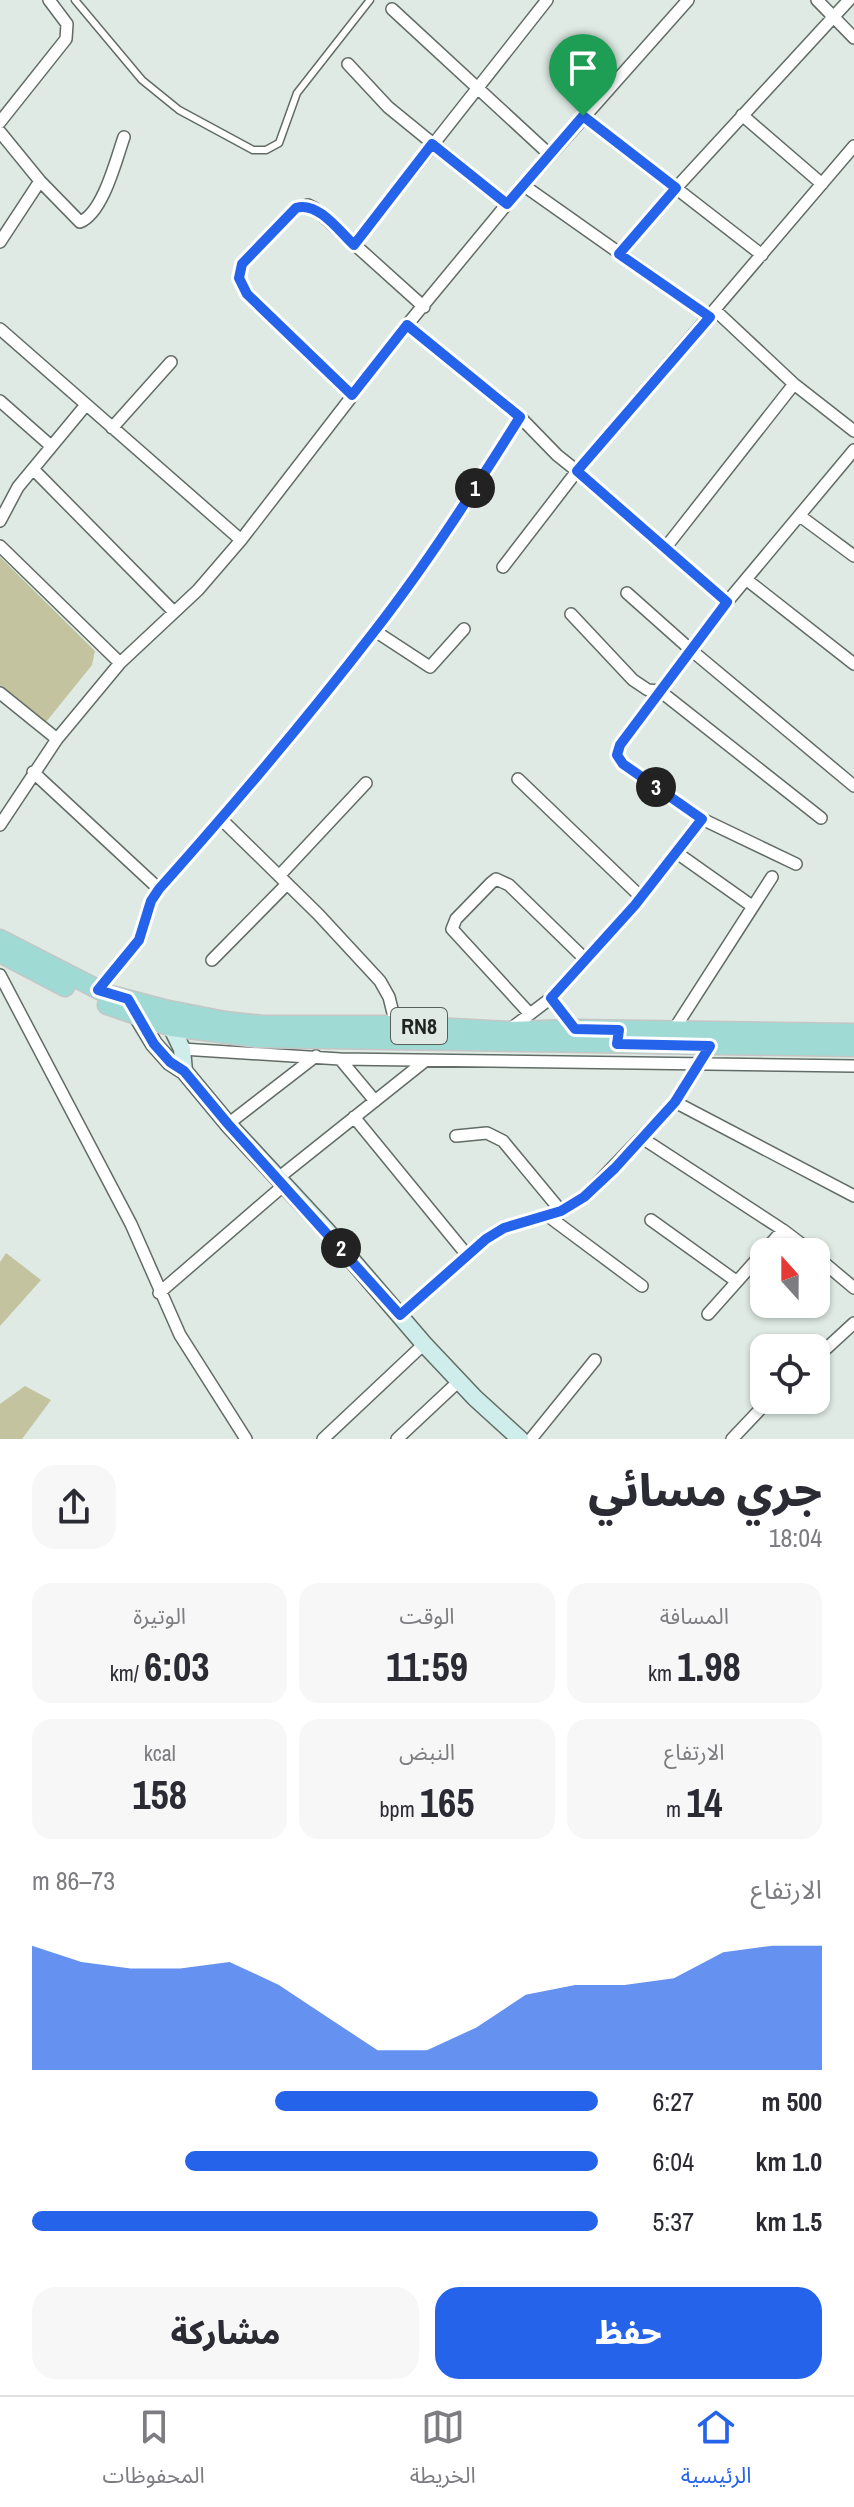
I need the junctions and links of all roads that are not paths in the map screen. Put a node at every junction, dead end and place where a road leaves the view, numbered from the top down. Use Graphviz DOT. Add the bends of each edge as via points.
graph roads {
  1 [pos="49,0"];
  2 [pos="75,0"];
  3 [pos="370,0"];
  4 [pos="547,0"];
  5 [pos="688,0"];
  6 [pos="817,0"];
  7 [pos="849,0"];
  8 [pos="392,9"];
  9 [pos="834,18"];
  10 [pos="854,38"];
  11 [pos="348,64"];
  12 [pos="477,88"];
  13 [pos="742,115"];
  14 [pos="583,116"];
  15 [pos="0,122"];
  16 [pos="0,132"];
  17 [pos="124,137"];
  18 [pos="432,144"];
  19 [pos="854,146"];
  20 [pos="549,154"];
  21 [pos="40,181"];
  22 [pos="822,184"];
  23 [pos="523,185"];
  24 [pos="676,188"];
  25 [pos="507,204"];
  26 [pos="0,242"];
  27 [pos="354,245"];
  28 [pos="619,254"];
  29 [pos="762,255"];
  30 [pos="424,307"];
  31 [pos="713,314"];
  32 [pos="407,325"];
  33 [pos="0,329"];
  34 [pos="171,362"];
  35 [pos="794,384"];
  36 [pos="352,395"];
  37 [pos="0,401"];
  38 [pos="85,406"];
  39 [pos="520,417"];
  40 [pos="112,428"];
  41 [pos="854,431"];
  42 [pos="51,446"];
  43 [pos="854,450"];
  44 [pos="33,469"];
  45 [pos="577,471"];
  46 [pos="800,516"];
  47 [pos="0,521"];
  48 [pos="241,540"];
  49 [pos="0,546"];
  50 [pos="666,547"];
  51 [pos="854,556"];
  52 [pos="503,567"];
  53 [pos="747,580"];
  54 [pos="627,593"];
  55 [pos="727,602"];
  56 [pos="174,612"];
  57 [pos="571,614"];
  58 [pos="464,629"];
  59 [pos="375,631"];
  60 [pos="691,650"];
  61 [pos="120,663"];
  62 [pos="854,664"];
  63 [pos="660,691"];
  64 [pos="0,693"];
  65 [pos="57,739"];
  66 [pos="33,772"];
  67 [pos="518,779"];
  68 [pos="366,783"];
  69 [pos="853,784"];
  70 [pos="821,818"];
  71 [pos="221,819"];
  72 [pos="702,819"];
  73 [pos="0,825"];
  74 [pos="677,853"];
  75 [pos="796,864"];
  76 [pos="772,877"];
  77 [pos="283,880"];
  78 [pos="159,889"];
  79 [pos="641,897"];
  80 [pos="752,906"];
  81 [pos="0,939"];
  82 [pos="0,953"];
  83 [pos="212,960"];
  84 [pos="586,960"];
  85 [pos="0,975"];
  86 [pos="98,990"];
  87 [pos="551,998"];
  88 [pos="132,1008"];
  89 [pos="164,1009"];
  90 [pos="530,1014"];
  91 [pos="396,1025"];
  92 [pos="172,1027"];
  93 [pos="575,1029"];
  94 [pos="508,1031"];
  95 [pos="673,1032"];
  96 [pos="854,1033"];
  97 [pos="618,1037"];
  98 [pos="710,1046"];
  99 [pos="854,1047"];
  100 [pos="182,1049"];
  101 [pos="316,1056"];
  102 [pos="340,1059"];
  103 [pos="425,1061"];
  104 [pos="699,1065"];
  105 [pos="854,1066"];
  106 [pos="184,1071"];
  107 [pos="375,1101"];
  108 [pos="675,1102"];
  109 [pos="354,1117"];
  110 [pos="228,1124"];
  111 [pos="456,1136"];
  112 [pos="642,1138"];
  113 [pos="280,1182"];
  114 [pos="854,1196"];
  115 [pos="561,1211"];
  116 [pos="548,1216"];
  117 [pos="651,1220"];
  118 [pos="783,1230"];
  119 [pos="793,1238"];
  120 [pos="467,1255"];
  121 [pos="830,1268"];
  122 [pos="736,1281"];
  123 [pos="642,1286"];
  124 [pos="854,1288"];
  125 [pos="159,1293"];
  126 [pos="708,1314"];
  127 [pos="400,1315"];
  128 [pos="854,1323"];
  129 [pos="424,1344"];
  130 [pos="830,1345"];
  131 [pos="595,1360"];
  132 [pos="459,1381"];
  133 [pos="756,1414"];
  134 [pos="246,1439"];
  135 [pos="323,1439"];
  136 [pos="397,1439"];
  137 [pos="520,1439"];
  138 [pos="531,1439"];
  139 [pos="732,1439"];
  1 -- 15 [label="street" via="67,24 66,39"];
  2 -- 3 [label="lane" via="142,80 179,110 253,150 279,143 297,93"];
  4 -- 12 [label="street"];
  5 -- 14 [label="street"];
  6 -- 9 [label="street"];
  7 -- 9 [label="street"];
  8 -- 12 [label="street"];
  9 -- 10 [label="street"];
  9 -- 13 [label="street"];
  11 -- 18 [label="street"];
  12 -- 18 [label="street"];
  12 -- 20 [label="street"];
  13 -- 22 [label="street"];
  13 -- 24 [label="street"];
  14 -- 20 [label="street"];
  14 -- 24 [label="street"];
  16 -- 21 [label="street"];
  17 -- 21 [label="street" via="102,197 84,221 77,221"];
  18 -- 25 [label="street"];
  18 -- 27 [label="street"];
  19 -- 22 [label="street"];
  20 -- 23 [label="street"];
  21 -- 26 [label="street"];
  22 -- 29 [label="street"];
  23 -- 25 [label="street"];
  23 -- 28 [label="street"];
  24 -- 28 [label="street"];
  24 -- 29 [label="street"];
  25 -- 30 [label="street"];
  27 -- 30 [label="street"];
  27 -- 36 [label="street" via="314,208 301,206 242,264 239,278 247,294"];
  28 -- 31 [label="street"];
  29 -- 31 [label="street"];
  30 -- 32 [label="street"];
  31 -- 35 [label="street"];
  31 -- 45 [label="street"];
  32 -- 36 [label="street"];
  32 -- 39 [label="street"];
  33 -- 38 [label="street"];
  34 -- 40 [label="street"];
  35 -- 41 [label="street"];
  35 -- 50 [label="street"];
  36 -- 48 [label="street"];
  37 -- 42 [label="street"];
  38 -- 40 [label="street"];
  38 -- 42 [label="street"];
  39 -- 45 [label="street"];
  39 -- 59 [label="street" via="451,526"];
  40 -- 48 [label="street"];
  42 -- 44 [label="street"];
  43 -- 46 [label="street"];
  44 -- 47 [label="street"];
  44 -- 56 [label="street"];
  45 -- 50 [label="street"];
  45 -- 52 [label="street"];
  46 -- 51 [label="street"];
  46 -- 53 [label="street"];
  48 -- 56 [label="street"];
  49 -- 61 [label="street"];
  50 -- 55 [label="street"];
  53 -- 55 [label="street"];
  53 -- 62 [label="street"];
  54 -- 60 [label="street"];
  55 -- 60 [label="street"];
  56 -- 61 [label="street"];
  57 -- 63 [label="street" via="633,680"];
  58 -- 59 [label="street" via="430,667"];
  59 -- 71 [label="street"];
  60 -- 63 [label="street"];
  60 -- 69 [label="street"];
  61 -- 65 [label="street"];
  63 -- 70 [label="street"];
  63 -- 72 [label="street" via="617,755"];
  64 -- 65 [label="street"];
  65 -- 66 [label="street"];
  66 -- 73 [label="street"];
  66 -- 78 [label="street"];
  67 -- 79 [label="street"];
  68 -- 77 [label="street"];
  71 -- 77 [label="street"];
  71 -- 78 [label="street"];
  72 -- 74 [label="street"];
  72 -- 75 [label="street"];
  74 -- 79 [label="street"];
  74 -- 80 [label="street"];
  76 -- 80 [label="street"];
  77 -- 83 [label="street"];
  77 -- 91 [label="street" via="386,989"];
  78 -- 86 [label="street" via="139,940"];
  79 -- 84 [label="street"];
  80 -- 95 [label="street"];
  81 -- 86 [label="main road, RN8"];
  82 -- 88 [label="main road, RN8" via="85,997"];
  84 -- 87 [label="street"];
  84 -- 90 [label="street" via="509,885 496,879 452,929"];
  85 -- 125 [label="street" via="131,1224"];
  86 -- 88 [label="main road, RN8"];
  87 -- 90 [label="street"];
  87 -- 93 [label="street"];
  88 -- 89 [label="main road, RN8"];
  88 -- 92 [label="main road, RN8"];
  88 -- 106 [label="street" via="154,1044"];
  89 -- 91 [label="main road, RN8" via="263,1025"];
  89 -- 92 [label="street"];
  90 -- 94 [label="street"];
  91 -- 94 [label="main road, RN8"];
  92 -- 97 [label="main road, RN8" via="308,1041"];
  92 -- 100 [label="street"];
  93 -- 94 [label="main road, RN8"];
  93 -- 97 [label="main road, RN8"];
  95 -- 96 [label="main road, RN8"];
  95 -- 97 [label="main road, RN8"];
  97 -- 98 [label="main road, RN8"];
  98 -- 99 [label="main road, RN8"];
  98 -- 104 [label="street"];
  100 -- 101 [label="street"];
  100 -- 106 [label="street"];
  101 -- 102 [label="street"];
  101 -- 110 [label="street"];
  102 -- 103 [label="street"];
  102 -- 107 [label="street"];
  103 -- 104 [label="street"];
  103 -- 107 [label="street"];
  104 -- 105 [label="street"];
  104 -- 108 [label="street"];
  106 -- 110 [label="street"];
  107 -- 109 [label="street"];
  108 -- 112 [label="street"];
  108 -- 114 [label="street"];
  109 -- 113 [label="street"];
  109 -- 120 [label="street"];
  110 -- 113 [label="street"];
  111 -- 115 [label="street" via="487,1133 503,1141"];
  112 -- 115 [label="street" via="584,1197"];
  112 -- 118 [label="street"];
  113 -- 125 [label="street"];
  113 -- 127 [label="street"];
  115 -- 116 [label="street"];
  116 -- 120 [label="street" via="504,1228"];
  116 -- 123 [label="street"];
  117 -- 122 [label="street"];
  118 -- 119 [label="street"];
  118 -- 122 [label="street"];
  120 -- 127 [label="street"];
  121 -- 124 [label="street"];
  122 -- 126 [label="street"];
  125 -- 134 [label="street"];
  127 -- 129 [label="street"];
  128 -- 130 [label="street"];
  129 -- 132 [label="street"];
  129 -- 135 [label="street"];
  131 -- 138 [label="street"];
  132 -- 136 [label="street"];
  132 -- 137 [label="street"];
  133 -- 139 [label="street"];
}
